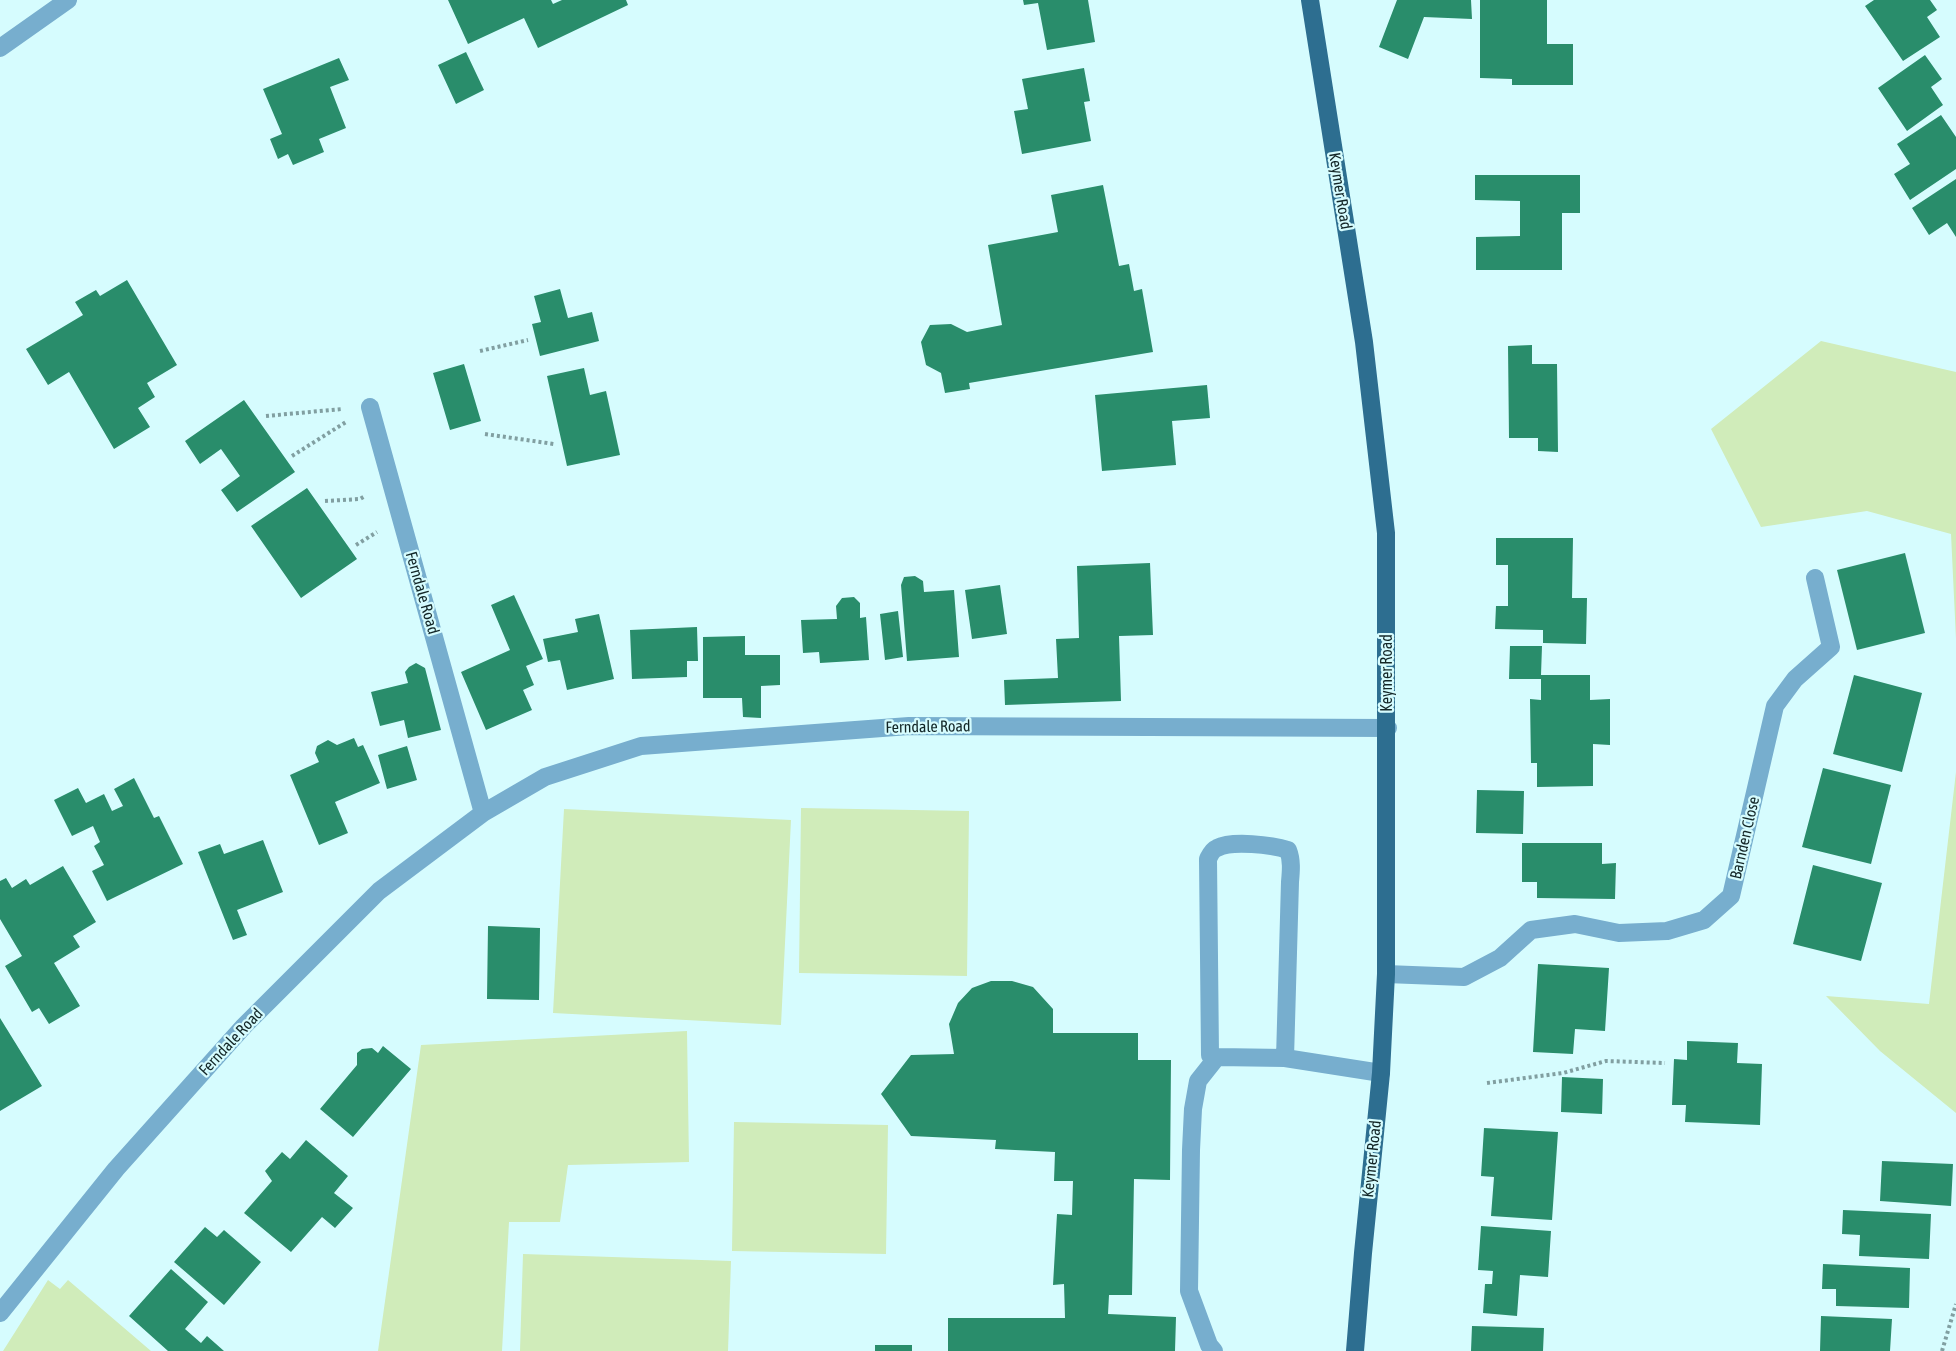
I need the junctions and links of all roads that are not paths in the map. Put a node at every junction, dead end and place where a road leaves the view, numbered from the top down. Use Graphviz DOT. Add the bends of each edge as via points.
graph roads {
  1 [pos="68,0"];
  2 [pos="1311,0"];
  3 [pos="0,48"];
  4 [pos="370,407"];
  5 [pos="1815,578"];
  6 [pos="1388,728"];
  7 [pos="483,813"];
  8 [pos="1386,974"];
  9 [pos="1217,1057"];
  10 [pos="1285,1058"];
  11 [pos="1381,1073"];
  12 [pos="3,1303"];
  13 [pos="1214,1351"];
  14 [pos="1355,1351"];
  1 -- 3 [label="street"];
  2 -- 6 [label="main road, Keymer Road" via="1365,342 1386,533"];
  4 -- 7 [label="street, Ferndale Road"];
  5 -- 8 [label="street, Barnden Close" via="1831,647 1795,679 1775,706 1731,896 1704,920 1667,931 1619,933 1575,924 1531,930 1500,958 1464,977"];
  6 -- 7 [label="street, Ferndale Road" via="909,726 641,746 545,777"];
  6 -- 8 [label="main road, Keymer Road"];
  7 -- 12 [label="street, Ferndale Road" via="379,891 244,1026"];
  8 -- 11 [label="main road, Keymer Road"];
  9 -- 10 [label="street"];
  9 -- 10 [label="street" via="1209,1051 1208,859 1218,847 1236,844 1278,846 1288,850 1291,859"];
  9 -- 13 [label="street" via="1198,1081 1193,1109 1189,1279 1189,1291"];
  10 -- 11 [label="street"];
  11 -- 14 [label="main road, Keymer Road"];
}
